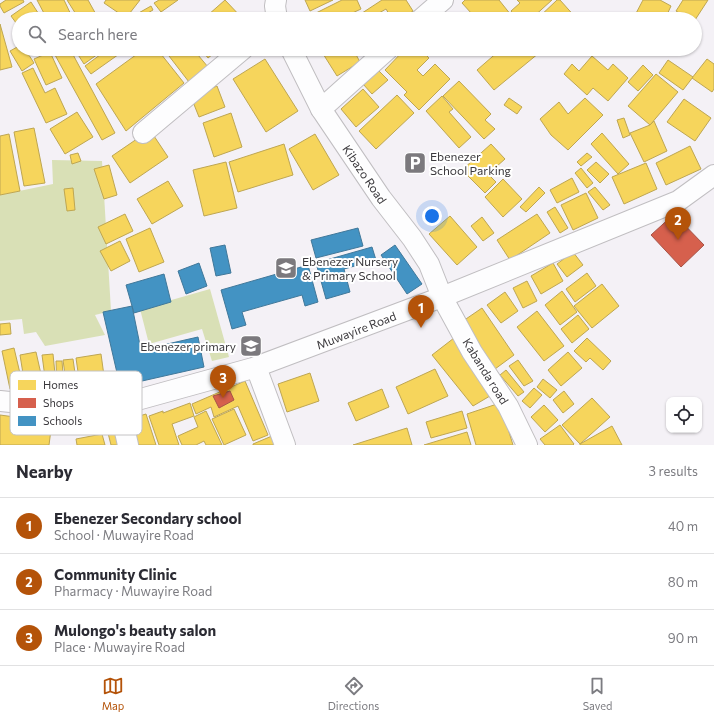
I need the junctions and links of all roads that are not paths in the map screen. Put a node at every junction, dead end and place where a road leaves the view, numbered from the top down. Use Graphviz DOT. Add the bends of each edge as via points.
graph roads {
  1 [pos="276,0"];
  2 [pos="443,0"];
  3 [pos="276,12"];
  4 [pos="429,12"];
  5 [pos="235,56"];
  6 [pos="294,56"];
  7 [pos="380,56"];
  8 [pos="321,109"];
  9 [pos="143,133"];
  10 [pos="714,175"];
  11 [pos="442,297"];
  12 [pos="256,367"];
  13 [pos="142,399"];
  14 [pos="0,401"];
  15 [pos="10,402"];
  16 [pos="126,435"];
  17 [pos="128,445"];
  18 [pos="285,445"];
  19 [pos="527,445"];
  1 -- 3 [label="street"];
  2 -- 4 [label="street"];
  5 -- 9 [label="street"];
  6 -- 8 [label="street, Kibazo Road"];
  7 -- 8 [label="street"];
  8 -- 11 [label="street, Kibazo Road" via="380,198 429,264"];
  10 -- 11 [label="street, Muwayire Road" via="678,201"];
  11 -- 12 [label="street, Muwayire Road"];
  11 -- 19 [label="street, Kabanda road" via="472,352 508,406"];
  12 -- 13 [label="street, Muwayire Road"];
  12 -- 18 [label="street"];
  14 -- 15 [label="street, Muwayire Road"];
  16 -- 17 [label="street"];
}
